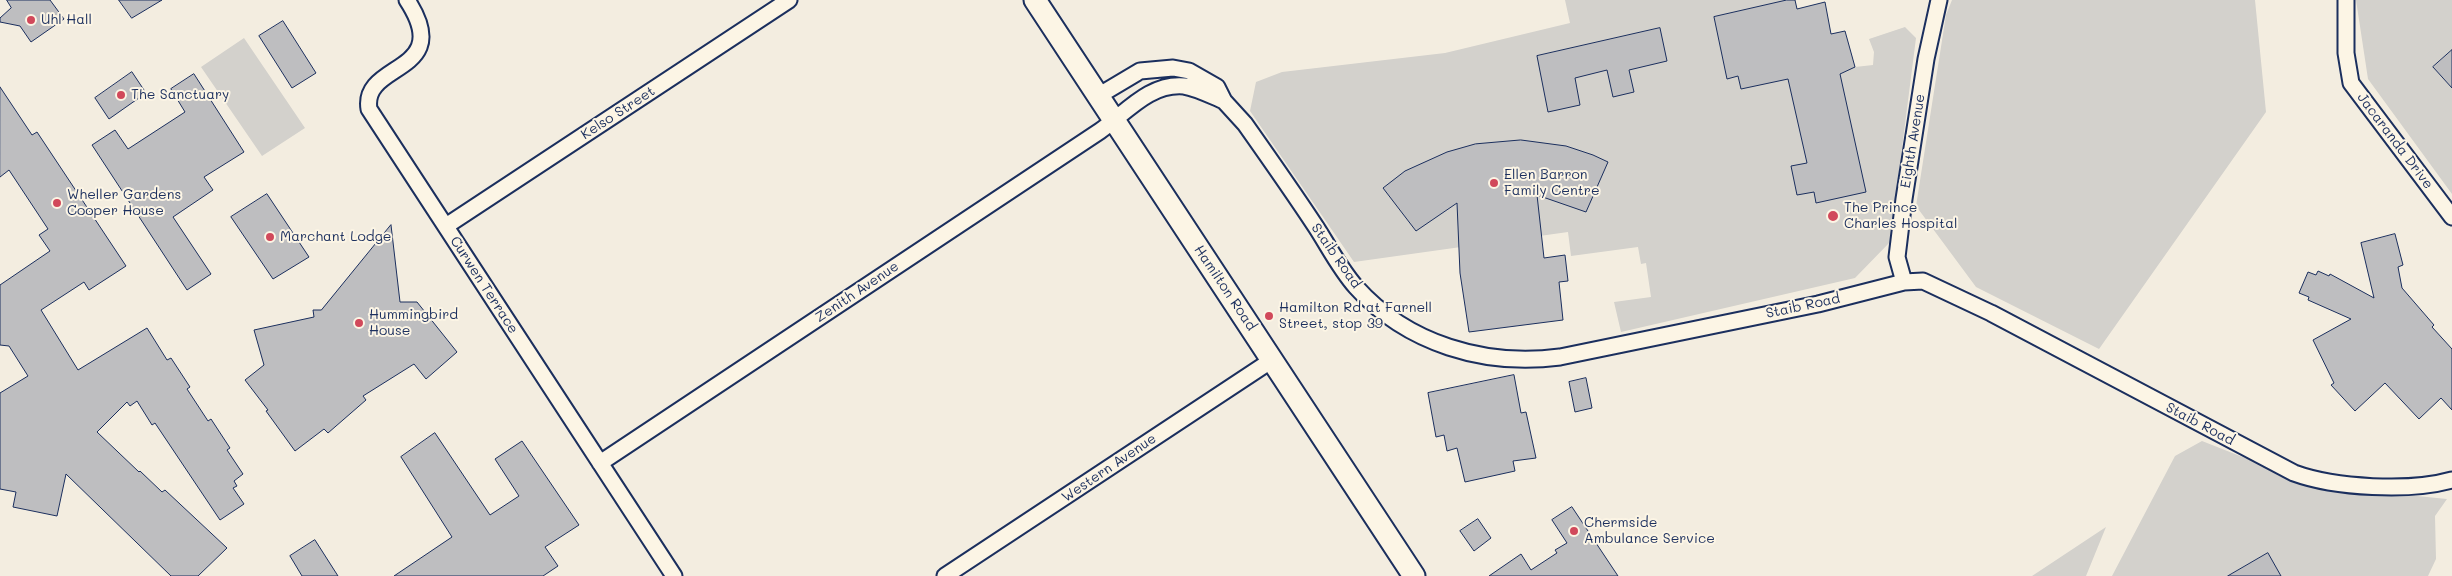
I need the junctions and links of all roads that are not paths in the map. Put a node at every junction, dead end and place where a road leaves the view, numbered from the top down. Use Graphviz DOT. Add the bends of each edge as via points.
graph roads {
  1 [pos="407,0"];
  2 [pos="789,0"];
  3 [pos="1035,0"];
  4 [pos="1940,0"];
  5 [pos="2346,0"];
  6 [pos="1098,96"];
  7 [pos="1224,101"];
  8 [pos="1114,121"];
  9 [pos="2452,217"];
  10 [pos="446,226"];
  11 [pos="1904,282"];
  12 [pos="1272,360"];
  13 [pos="600,463"];
  14 [pos="2452,480"];
  15 [pos="674,576"];
  16 [pos="945,576"];
  17 [pos="1414,576"];
  1 -- 10 [label="street, Curwen Terrace" via="421,27 419,47 406,64 373,87 367,100 369,109"];
  2 -- 10 [label="street, Kelso Street"];
  3 -- 6 [label="main road, Hamilton Road"];
  4 -- 11 [label="street, Eighth Avenue" via="1926,58 1904,199 1897,257"];
  5 -- 9 [label="street, Jacaranda Drive" via="2346,53 2351,83"];
  6 -- 7 [label="street, Staib Road" via="1140,71 1173,68 1205,79 1217,87"];
  6 -- 8 [label="main road, Hamilton Road"];
  7 -- 8 [label="street, Staib Road" via="1185,86 1171,86 1137,101"];
  7 -- 11 [label="street, Staib Road" via="1245,124 1344,272 1371,302 1423,338 1464,353 1528,360 1560,357 1818,304"];
  8 -- 12 [label="main road, Hamilton Road"];
  8 -- 13 [label="street, Zenith Avenue"];
  10 -- 13 [label="street, Curwen Terrace"];
  11 -- 14 [label="street, Staib Road" via="1923,281 1991,313 2301,475 2324,481 2414,487"];
  12 -- 16 [label="street, Western Avenue"];
  12 -- 17 [label="main road, Hamilton Road"];
  13 -- 15 [label="street, Curwen Terrace"];
}
